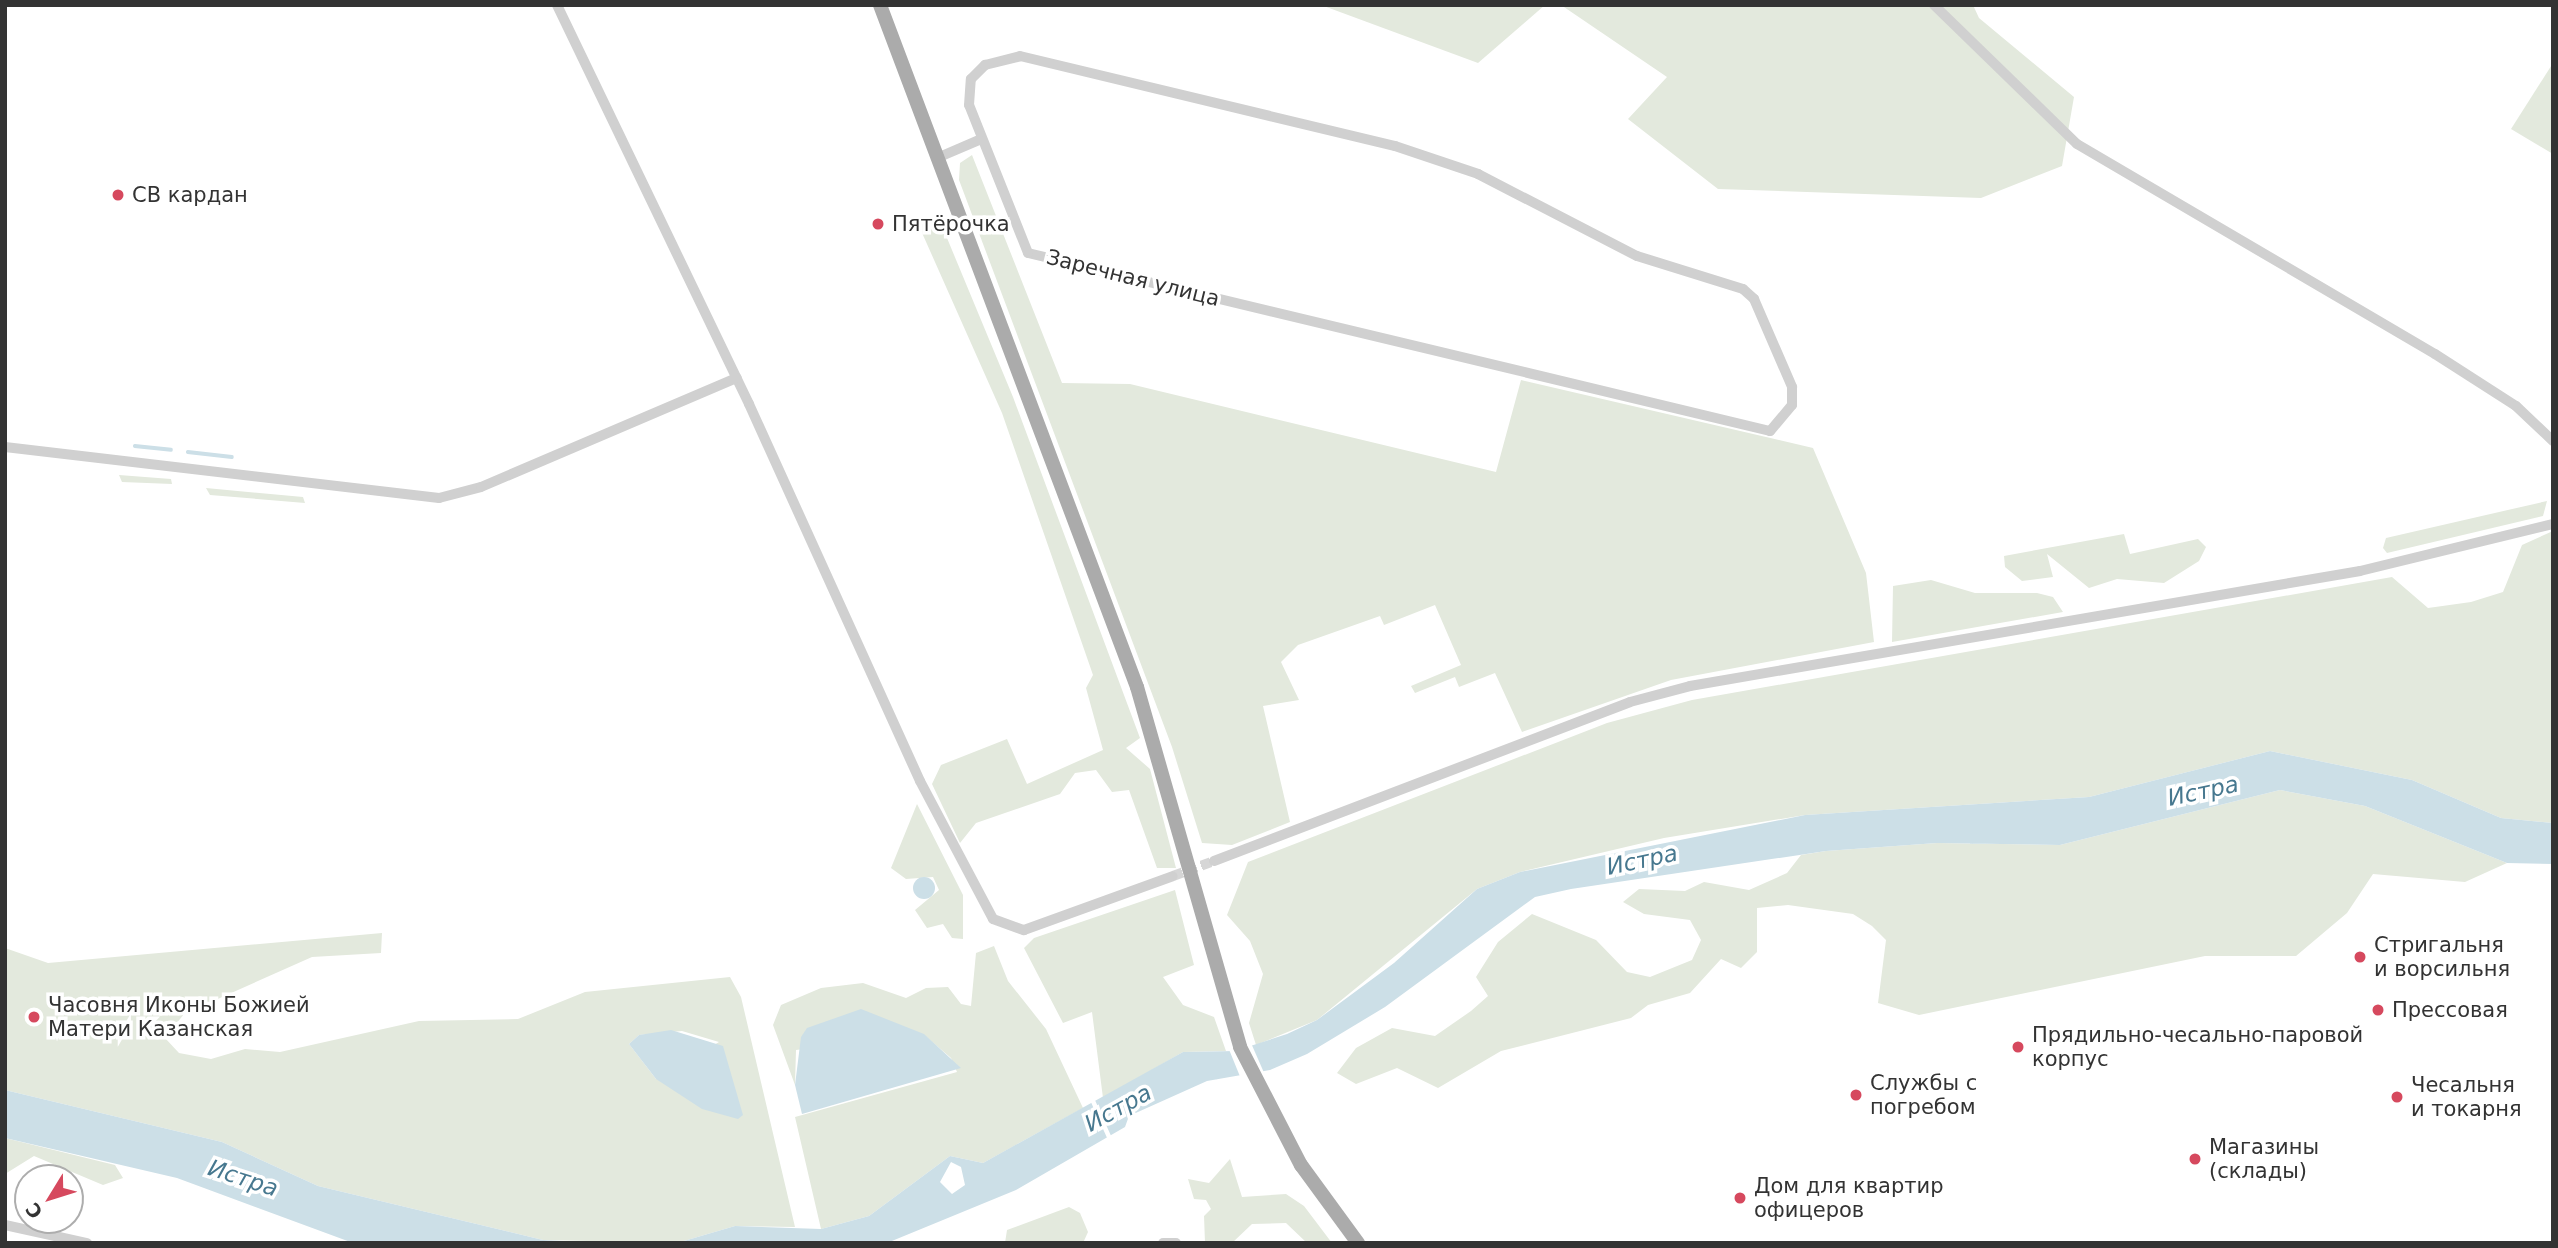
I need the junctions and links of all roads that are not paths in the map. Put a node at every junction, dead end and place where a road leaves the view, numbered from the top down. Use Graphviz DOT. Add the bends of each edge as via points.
graph roads {
  1 [pos="557,5"];
  2 [pos="880,5"];
  3 [pos="1934,5"];
  4 [pos="979,140"];
  5 [pos="937,158"];
  6 [pos="737,378"];
  7 [pos="2553,442"];
  8 [pos="5,447"];
  9 [pos="2553,524"];
  10 [pos="1214,861"];
  11 [pos="1173,876"];
  12 [pos="5,1224"];
  13 [pos="1356,1241"];
  14 [pos="88,1243"];
  15 [pos="1163,1243"];
  16 [pos="1176,1243"];
  1 -- 6 [label="street"];
  2 -- 5 [label="main road"];
  3 -- 7 [label="street" via="2077,144 2435,354 2516,406"];
  4 -- 4 [label="street, Заречная улица" via="1028,253 1770,432 1792,405 1786,374 1754,299 1743,289 1637,256 1478,174 1395,146 1020,56 985,65 971,79 969,106"];
  4 -- 5 [label="street"];
  5 -- 13 [label="main road" via="1137,687 1240,1047 1279,1128"];
  6 -- 8 [label="street" via="514,474 439,498"];
  6 -- 11 [label="street" via="920,781 993,919 1024,930"];
  9 -- 10 [label="street" via="2360,571 1630,702"];
  12 -- 14 [label="street"];
  15 -- 16 [label="street"];
}
